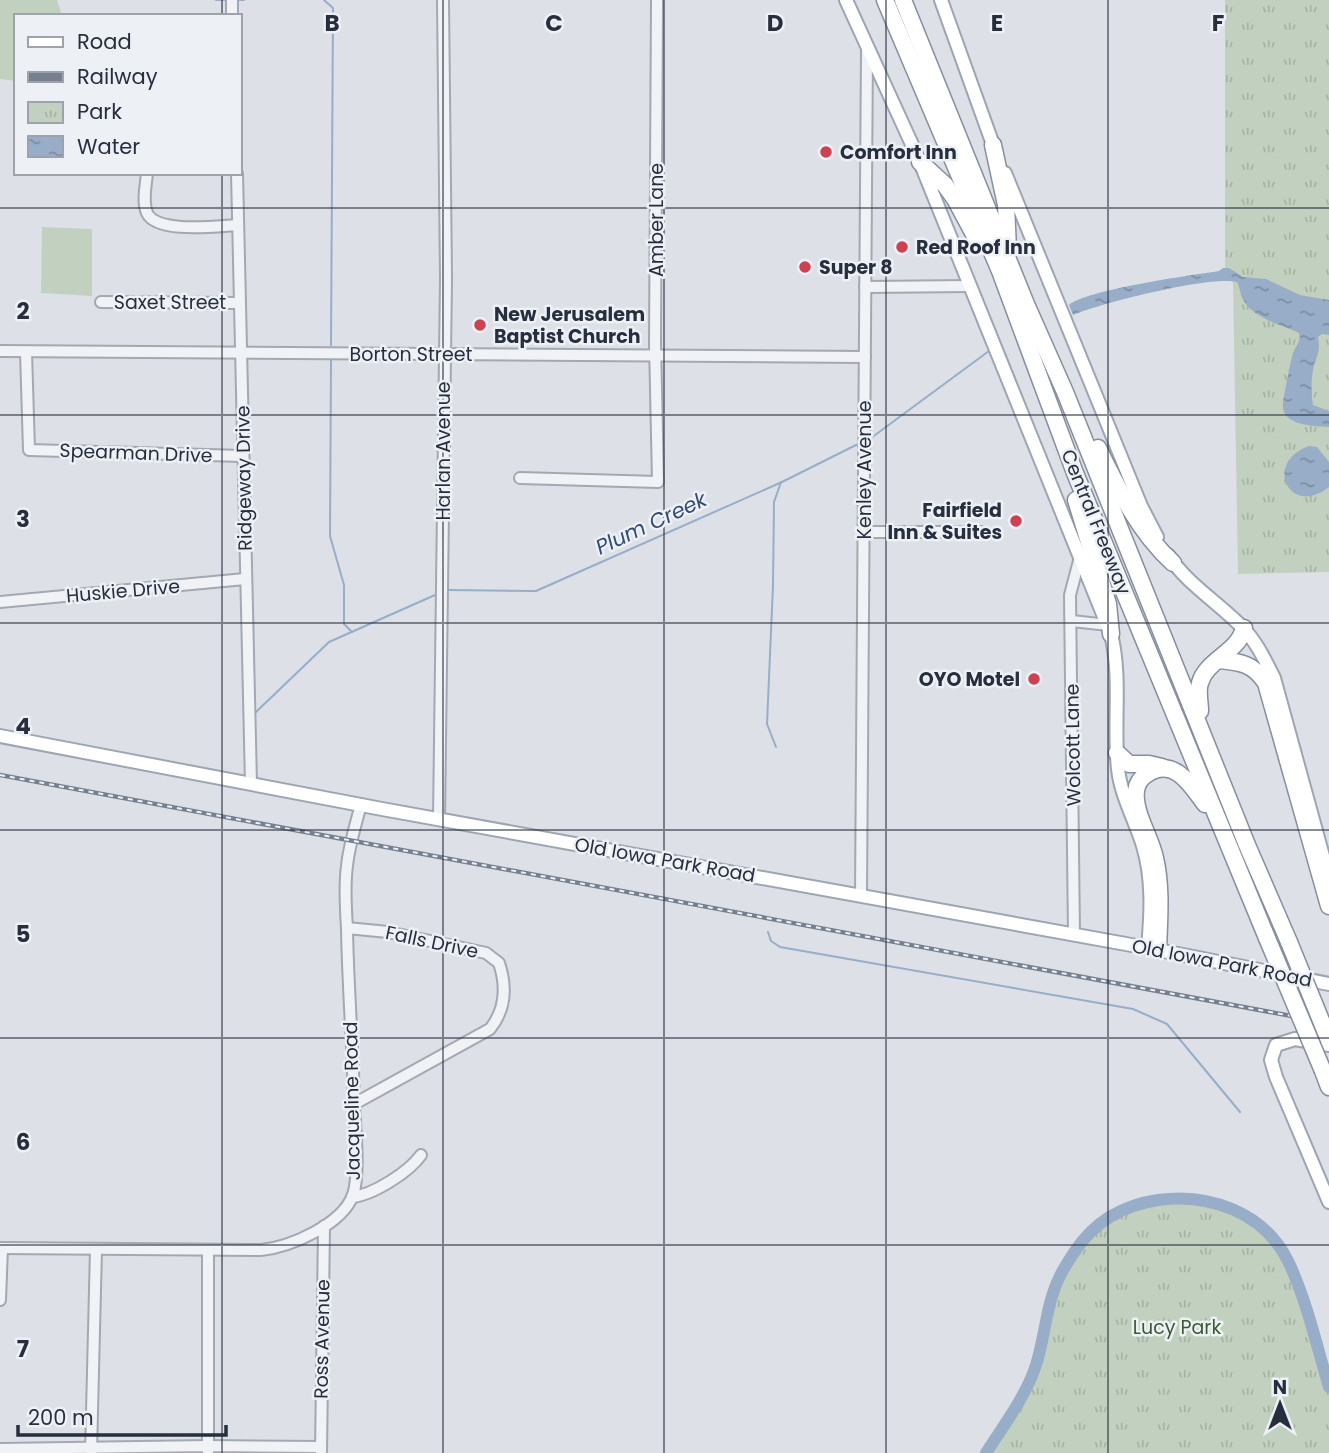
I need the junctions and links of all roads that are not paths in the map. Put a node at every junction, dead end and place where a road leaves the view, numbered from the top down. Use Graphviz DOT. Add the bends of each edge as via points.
graph roads {
  1 [pos="443,0"];
  2 [pos="657,0"];
  3 [pos="846,0"];
  4 [pos="885,0"];
  5 [pos="903,0"];
  6 [pos="941,0"];
  7 [pos="867,46"];
  8 [pos="993,145"];
  9 [pos="920,162"];
  10 [pos="147,175"];
  11 [pos="237,175"];
  12 [pos="238,225"];
  13 [pos="1004,266"];
  14 [pos="865,286"];
  15 [pos="970,286"];
  16 [pos="101,302"];
  17 [pos="239,303"];
  18 [pos="0,351"];
  19 [pos="26,352"];
  20 [pos="241,353"];
  21 [pos="444,355"];
  22 [pos="656,357"];
  23 [pos="865,357"];
  24 [pos="1065,391"];
  25 [pos="243,456"];
  26 [pos="1075,473"];
  27 [pos="520,478"];
  28 [pos="863,531"];
  29 [pos="981,532"];
  30 [pos="1080,557"];
  31 [pos="1173,563"];
  32 [pos="245,579"];
  33 [pos="1092,584"];
  34 [pos="1072,588"];
  35 [pos="0,602"];
  36 [pos="1072,621"];
  37 [pos="1244,628"];
  38 [pos="1110,630"];
  39 [pos="1217,660"];
  40 [pos="1201,727"];
  41 [pos="0,736"];
  42 [pos="1117,753"];
  43 [pos="1166,768"];
  44 [pos="251,784"];
  45 [pos="361,804"];
  46 [pos="439,819"];
  47 [pos="1220,823"];
  48 [pos="1329,878"];
  49 [pos="861,895"];
  50 [pos="1329,906"];
  51 [pos="347,928"];
  52 [pos="1074,934"];
  53 [pos="1153,949"];
  54 [pos="1329,984"];
  55 [pos="1329,1043"];
  56 [pos="1329,1087"];
  57 [pos="354,1104"];
  58 [pos="421,1155"];
  59 [pos="352,1197"];
  60 [pos="1329,1202"];
  61 [pos="324,1226"];
  62 [pos="1,1248"];
  63 [pos="96,1249"];
  64 [pos="208,1251"];
  65 [pos="0,1300"];
  66 [pos="0,1449"];
  67 [pos="208,1449"];
  68 [pos="321,1450"];
  69 [pos="91,1451"];
  1 -- 21 [label="street, Harlan Avenue"];
  2 -- 22 [label="street, Amber Lane"];
  3 -- 7 [label="main road, Central Freeway"];
  4 -- 13 [label="highway, Central Freeway"];
  5 -- 13 [label="highway, Central Freeway"];
  6 -- 8 [label="main road"];
  7 -- 9 [label="main road, Central Freeway"];
  7 -- 14 [label="street, Kenley Avenue"];
  8 -- 13 [label="highway" via="1006,205"];
  8 -- 31 [label="main road" via="1141,506"];
  9 -- 13 [label="highway" via="945,185 976,238"];
  9 -- 15 [label="main road, Central Freeway"];
  10 -- 12 [label="street" via="145,205 156,223"];
  11 -- 12 [label="street, Ridgeway Drive"];
  12 -- 17 [label="street, Ridgeway Drive"];
  13 -- 24 [label="highway, Central Freeway"];
  13 -- 26 [label="highway, Central Freeway"];
  14 -- 15 [label="street"];
  14 -- 23 [label="street, Kenley Avenue"];
  15 -- 30 [label="main road, Central Freeway"];
  16 -- 17 [label="street, Saxet Street"];
  17 -- 20 [label="street, Ridgeway Drive"];
  18 -- 19 [label="street, Borton Street"];
  19 -- 20 [label="street, Borton Street"];
  19 -- 25 [label="street, Spearman Drive" via="29,450"];
  20 -- 21 [label="street, Borton Street"];
  20 -- 25 [label="street, Ridgeway Drive"];
  21 -- 22 [label="street, Borton Street"];
  21 -- 46 [label="street, Harlan Avenue"];
  22 -- 23 [label="street, Borton Street"];
  22 -- 27 [label="street, Amber Lane" via="658,482"];
  23 -- 28 [label="street, Kenley Avenue"];
  24 -- 31 [label="highway" via="1087,421 1125,501 1154,546"];
  24 -- 40 [label="highway, Central Freeway"];
  25 -- 32 [label="street, Ridgeway Drive"];
  26 -- 38 [label="highway" via="1076,498 1108,604"];
  26 -- 47 [label="highway, Central Freeway"];
  28 -- 29 [label="street"];
  28 -- 49 [label="street, Kenley Avenue"];
  30 -- 33 [label="main road, Central Freeway"];
  30 -- 34 [label="street, Wolcott Lane"];
  31 -- 37 [label="main road"];
  32 -- 35 [label="street, Huskie Drive"];
  32 -- 44 [label="street, Ridgeway Drive"];
  33 -- 34 [label="street"];
  33 -- 38 [label="main road, Central Freeway"];
  34 -- 36 [label="street, Wolcott Lane"];
  36 -- 38 [label="street"];
  36 -- 52 [label="street, Wolcott Lane"];
  37 -- 39 [label="highway" via="1240,640"];
  37 -- 48 [label="main road" via="1274,678"];
  38 -- 42 [label="main road, Central Freeway" via="1118,680"];
  39 -- 40 [label="highway" via="1199,685"];
  39 -- 50 [label="highway" via="1243,662 1266,683"];
  40 -- 55 [label="highway, Central Freeway, bridge"];
  41 -- 44 [label="main road, Old Iowa Park Road"];
  42 -- 43 [label="highway" via="1129,764"];
  42 -- 53 [label="main road, Central Freeway" via="1121,784 1146,860"];
  43 -- 47 [label="highway" via="1180,773"];
  43 -- 53 [label="highway" via="1143,777 1135,797 1156,860 1160,900"];
  44 -- 45 [label="main road, Old Iowa Park Road"];
  45 -- 46 [label="main road, Old Iowa Park Road"];
  45 -- 51 [label="street, Jacqueline Road" via="347,865"];
  46 -- 49 [label="main road, Old Iowa Park Road"];
  47 -- 56 [label="highway, Central Freeway, bridge"];
  49 -- 52 [label="main road, Old Iowa Park Road"];
  51 -- 57 [label="street, Jacqueline Road"];
  51 -- 57 [label="street, Falls Drive" via="486,953 499,963 504,991 499,1017 490,1029"];
  52 -- 53 [label="main road, Old Iowa Park Road"];
  53 -- 54 [label="main road, Old Iowa Park Road"];
  55 -- 60 [label="main road, Central Freeway" via="1289,1039 1272,1051 1276,1077"];
  57 -- 59 [label="street, Jacqueline Road"];
  58 -- 59 [label="street" via="413,1166 367,1195"];
  59 -- 61 [label="street, Jacqueline Road"];
  61 -- 64 [label="street, Jacqueline Road" via="275,1249"];
  61 -- 68 [label="street, Ross Avenue"];
  62 -- 63 [label="street, Jacqueline Road"];
  62 -- 65 [label="street"];
  63 -- 64 [label="street, Jacqueline Road"];
  63 -- 69 [label="street"];
  64 -- 67 [label="street"];
  66 -- 69 [label="street"];
  67 -- 68 [label="street"];
  67 -- 69 [label="street"];
}
